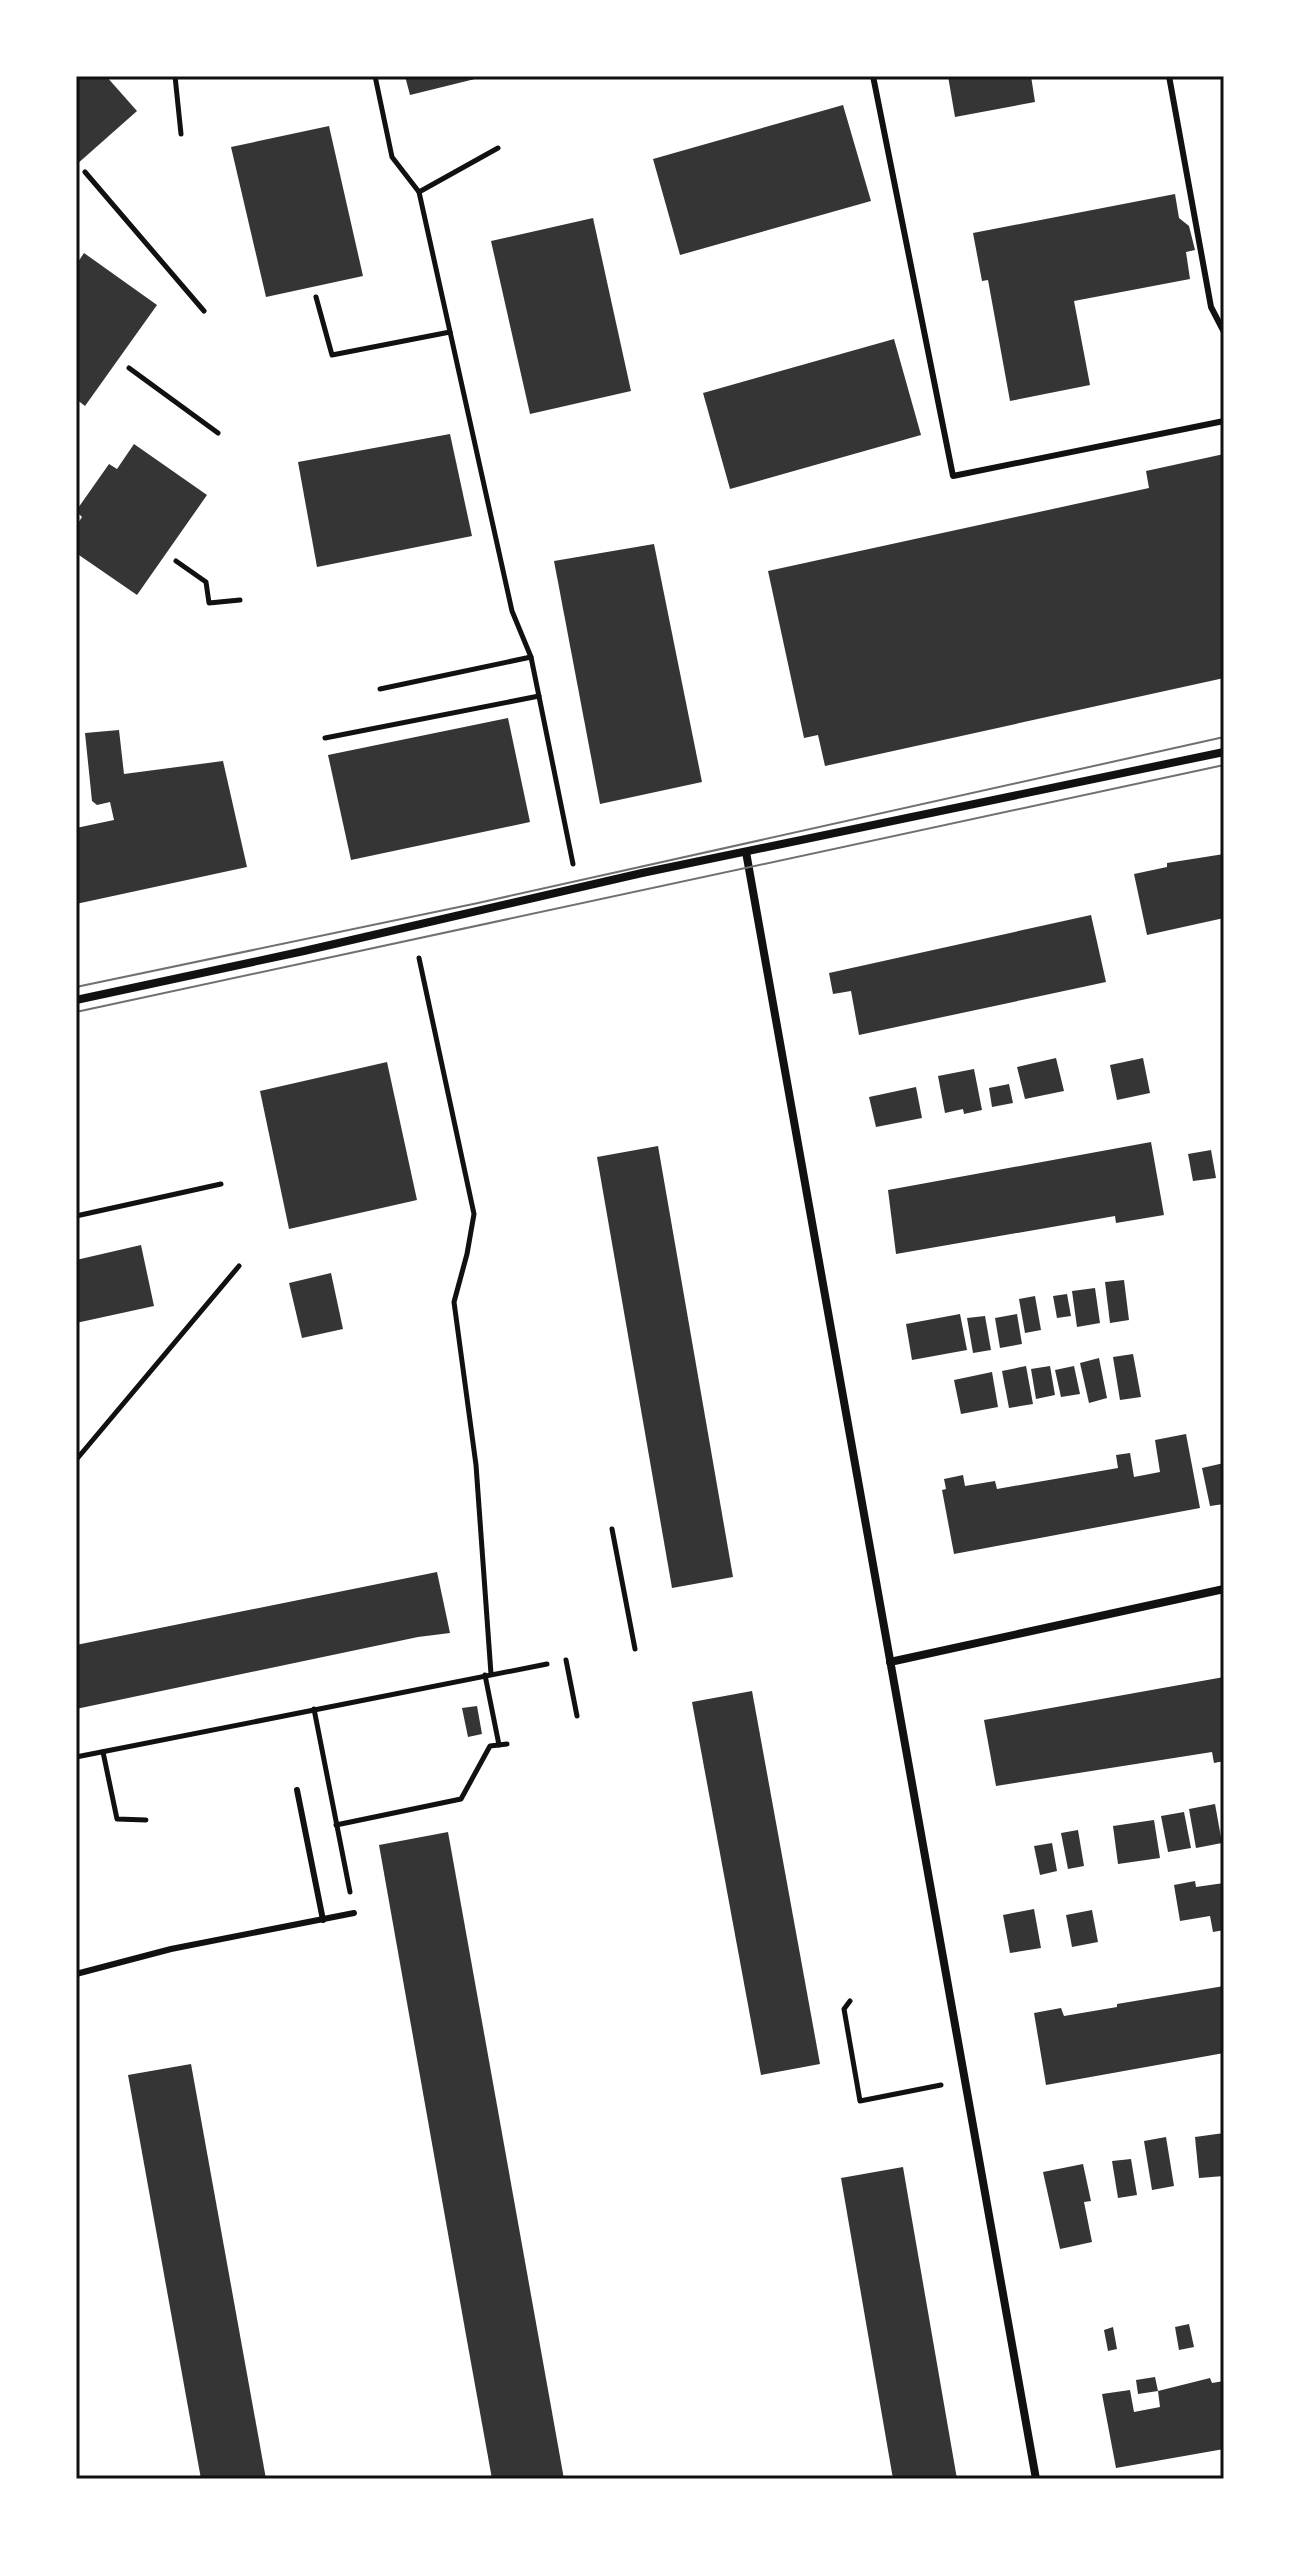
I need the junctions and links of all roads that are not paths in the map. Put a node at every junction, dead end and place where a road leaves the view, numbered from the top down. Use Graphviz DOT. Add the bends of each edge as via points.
graph roads {
  1 [pos="873,76"];
  2 [pos="1169,76"];
  3 [pos="1224,332"];
  4 [pos="1224,421"];
  5 [pos="1224,752"];
  6 [pos="746,852"];
  7 [pos="76,1000"];
  8 [pos="1224,1589"];
  9 [pos="890,1662"];
  10 [pos="297,1790"];
  11 [pos="354,1913"];
  12 [pos="323,1920"];
  13 [pos="76,1974"];
  14 [pos="1036,2479"];
  1 -- 4 [label="lane" via="953,476"];
  2 -- 3 [label="lane" via="1211,307"];
  5 -- 6 [label="street"];
  6 -- 7 [label="street"];
  6 -- 9 [label="street"];
  8 -- 9 [label="street"];
  9 -- 14 [label="street"];
  10 -- 12 [label="lane"];
  11 -- 12 [label="lane"];
  12 -- 13 [label="lane" via="171,1949"];
}
